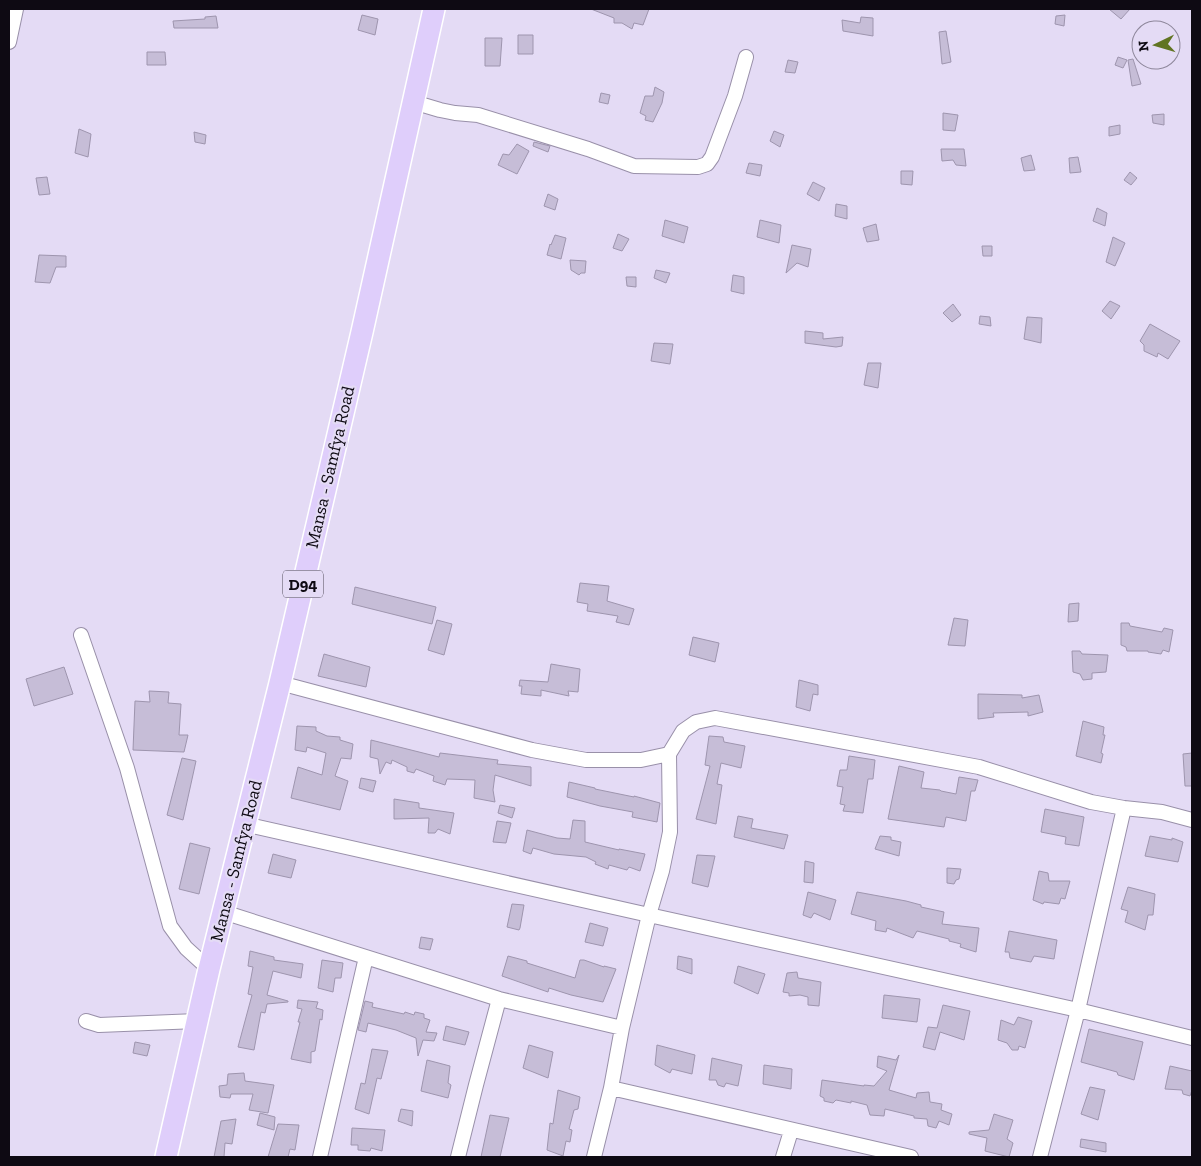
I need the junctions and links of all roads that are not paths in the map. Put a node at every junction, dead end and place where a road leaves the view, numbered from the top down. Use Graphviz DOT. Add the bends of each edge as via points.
graph roads {
  1 [pos="16,9"];
  2 [pos="434,9"];
  3 [pos="9,42"];
  4 [pos="746,57"];
  5 [pos="413,102"];
  6 [pos="81,635"];
  7 [pos="280,683"];
  8 [pos="669,754"];
  9 [pos="1124,808"];
  10 [pos="1192,820"];
  11 [pos="244,824"];
  12 [pos="223,912"];
  13 [pos="648,915"];
  14 [pos="366,957"];
  15 [pos="209,969"];
  16 [pos="499,999"];
  17 [pos="1078,1010"];
  18 [pos="86,1021"];
  19 [pos="197,1021"];
  20 [pos="622,1028"];
  21 [pos="1192,1038"];
  22 [pos="611,1088"];
  23 [pos="791,1131"];
  24 [pos="166,1157"];
  25 [pos="320,1157"];
  26 [pos="458,1157"];
  27 [pos="594,1157"];
  28 [pos="782,1157"];
  29 [pos="911,1157"];
  30 [pos="1040,1157"];
  1 -- 3 [label="street"];
  2 -- 5 [label="main road, Mansa - Samfya Road / D94"];
  4 -- 5 [label="street" via="712,157 707,164 698,167 634,166 478,115 440,110"];
  5 -- 7 [label="main road, Mansa - Samfya Road / D94"];
  6 -- 15 [label="street" via="127,768 170,926 186,948"];
  7 -- 8 [label="street" via="577,759 640,760"];
  7 -- 11 [label="main road, Mansa - Samfya Road / D94"];
  8 -- 9 [label="street" via="683,731 696,722 715,718 979,767 1091,802"];
  8 -- 13 [label="street" via="670,832"];
  9 -- 10 [label="street" via="1162,812"];
  9 -- 17 [label="street"];
  11 -- 12 [label="main road, Mansa - Samfya Road / D94"];
  11 -- 13 [label="street"];
  12 -- 14 [label="street"];
  12 -- 15 [label="main road, Mansa - Samfya Road / D94"];
  13 -- 17 [label="street"];
  13 -- 20 [label="street"];
  14 -- 16 [label="street"];
  14 -- 25 [label="street"];
  15 -- 19 [label="main road, Mansa - Samfya Road / D94"];
  16 -- 20 [label="street"];
  16 -- 26 [label="street"];
  17 -- 21 [label="street"];
  17 -- 30 [label="street"];
  18 -- 19 [label="street" via="99,1025"];
  19 -- 24 [label="main road, Mansa - Samfya Road / D94"];
  20 -- 22 [label="street"];
  22 -- 23 [label="street"];
  22 -- 27 [label="street"];
  23 -- 28 [label="street"];
  23 -- 29 [label="street"];
}
